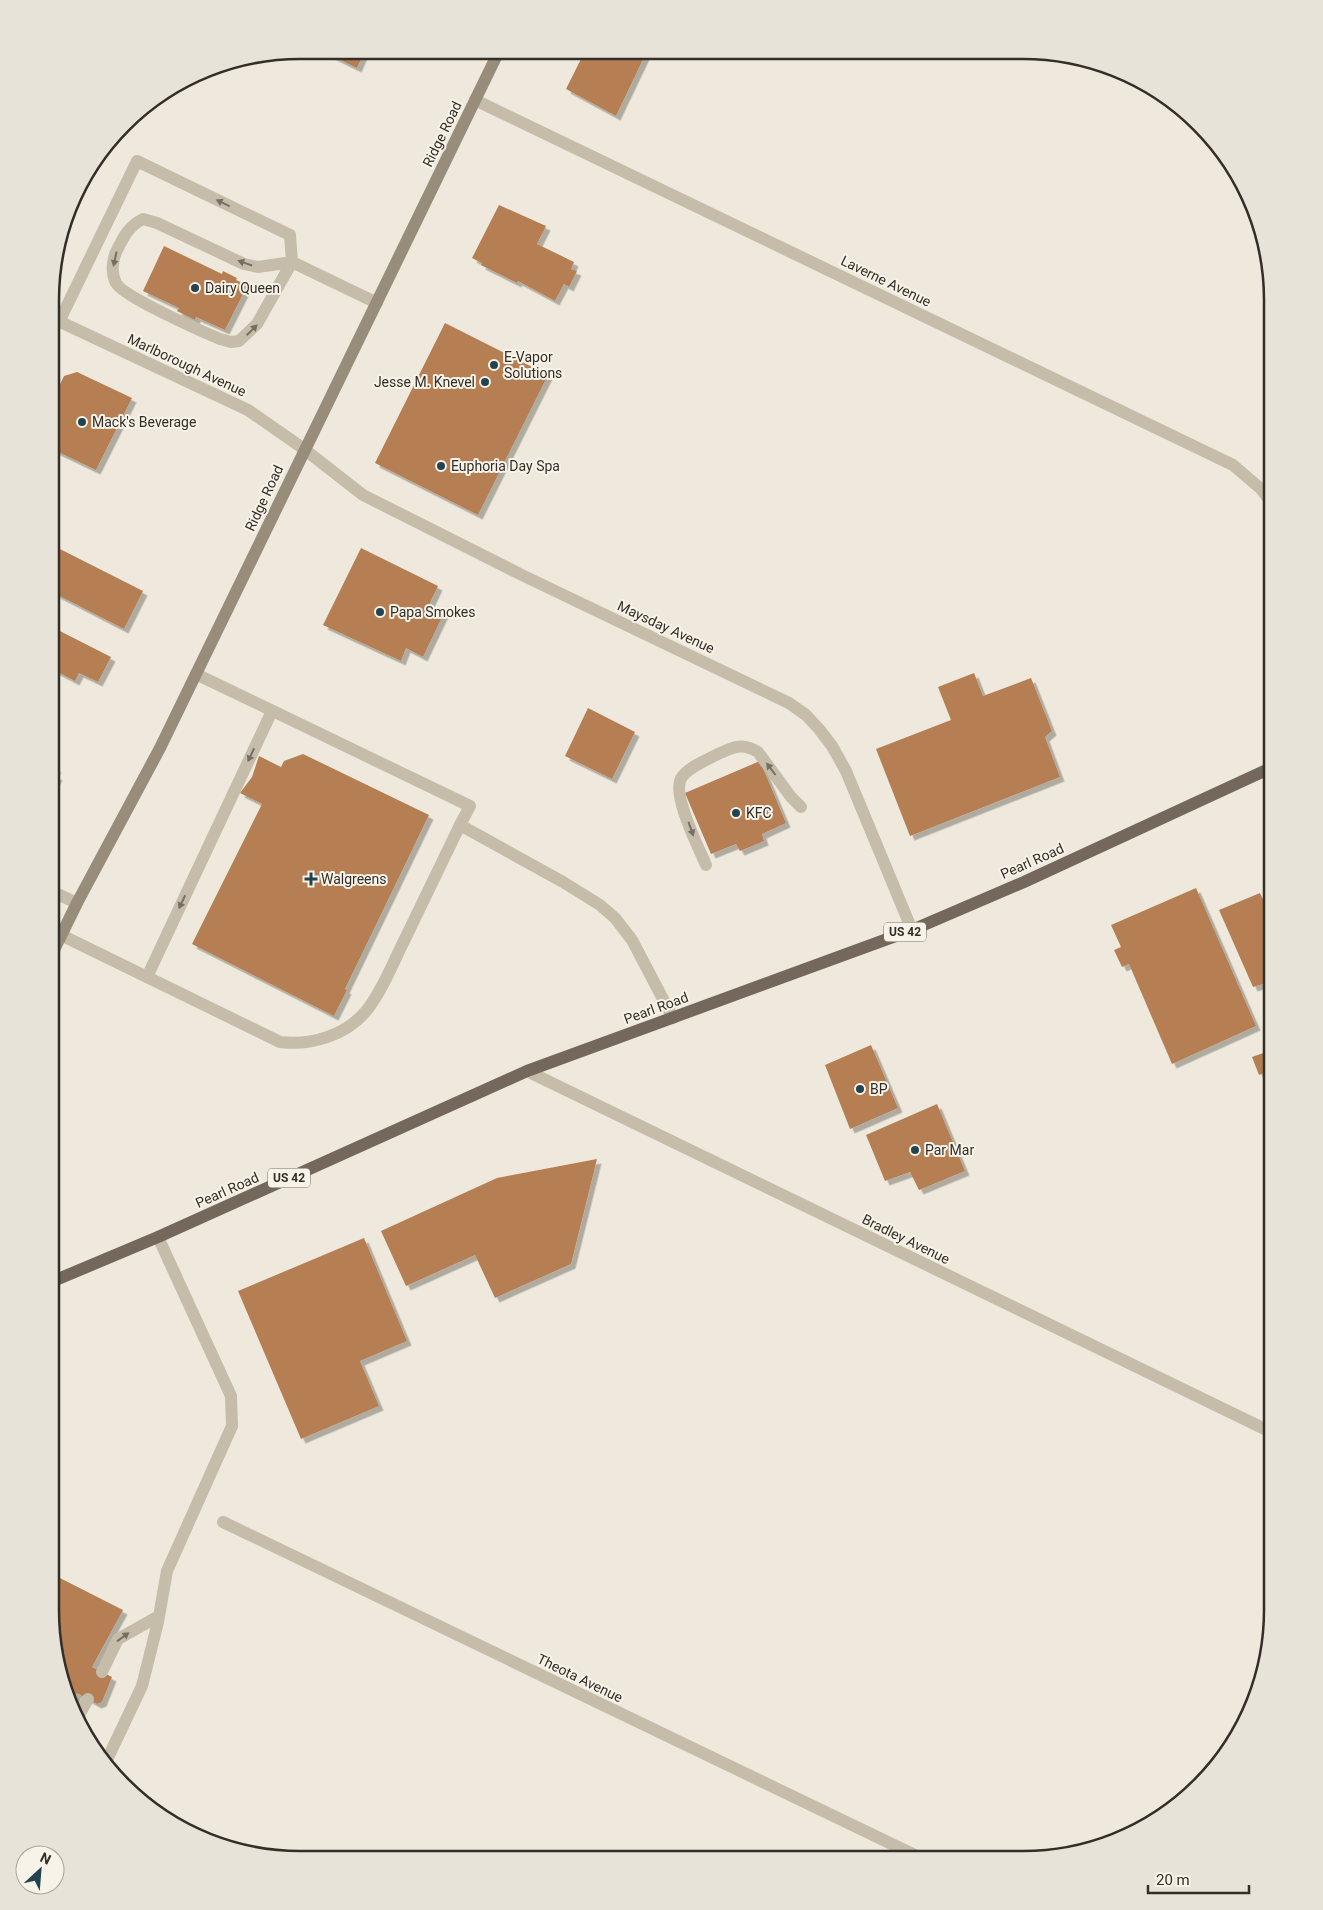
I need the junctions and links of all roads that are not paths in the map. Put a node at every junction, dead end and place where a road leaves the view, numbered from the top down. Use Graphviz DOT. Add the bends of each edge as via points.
graph roads {
  1 [pos="495,59"];
  2 [pos="475,100"];
  3 [pos="292,262"];
  4 [pos="377,303"];
  5 [pos="59,314"];
  6 [pos="59,321"];
  7 [pos="304,449"];
  8 [pos="1264,493"];
  9 [pos="196,674"];
  10 [pos="272,711"];
  11 [pos="1264,771"];
  12 [pos="801,807"];
  13 [pos="460,825"];
  14 [pos="706,864"];
  15 [pos="59,895"];
  16 [pos="77,903"];
  17 [pos="912,930"];
  18 [pos="61,935"];
  19 [pos="59,939"];
  20 [pos="147,977"];
  21 [pos="673,1018"];
  22 [pos="527,1071"];
  23 [pos="158,1237"];
  24 [pos="59,1278"];
  25 [pos="1264,1429"];
  26 [pos="223,1522"];
  27 [pos="159,1616"];
  28 [pos="102,1672"];
  29 [pos="88,1699"];
  30 [pos="81,1712"];
  31 [pos="109,1756"];
  32 [pos="906,1851"];
  1 -- 2 [label="main road, Ridge Road"];
  2 -- 4 [label="main road, Ridge Road"];
  2 -- 8 [label="street, Laverne Avenue" via="1233,465"];
  3 -- 3 [label="street, one-way" via="258,267 244,264 156,222 143,219 126,232 113,259 113,274 117,285 131,296 231,342 239,341 257,324"];
  3 -- 4 [label="street"];
  3 -- 5 [label="street, one-way" via="290,235 137,161"];
  4 -- 7 [label="main road, Ridge Road"];
  6 -- 7 [label="street, Marlborough Avenue" via="248,410"];
  7 -- 9 [label="main road, Ridge Road"];
  7 -- 17 [label="street, Maysday Avenue" via="363,495 763,690 806,715 832,746 846,772"];
  9 -- 10 [label="street"];
  9 -- 16 [label="main road, Ridge Road"];
  10 -- 13 [label="street" via="470,806"];
  10 -- 20 [label="street, one-way"];
  11 -- 17 [label="main road, Pearl Road / US 42"];
  12 -- 14 [label="street, one-way" via="790,797 758,752 750,747 728,750 692,768 682,776 678,793"];
  13 -- 20 [label="street" via="384,982 366,1011 346,1028 327,1038 294,1044 280,1042"];
  13 -- 21 [label="street" via="563,882 615,918 632,940"];
  15 -- 16 [label="street"];
  16 -- 18 [label="main road, Ridge Road"];
  17 -- 21 [label="main road, Pearl Road / US 42"];
  18 -- 19 [label="main road, Ridge Road"];
  18 -- 20 [label="street"];
  21 -- 22 [label="main road, Pearl Road / US 42"];
  22 -- 23 [label="main road, Pearl Road / US 42"];
  22 -- 25 [label="street, Bradley Avenue"];
  23 -- 24 [label="main road, Pearl Road / US 42"];
  23 -- 27 [label="street" via="231,1396 232,1414 232,1426 167,1571"];
  26 -- 32 [label="street, Theota Avenue"];
  28 -- 27 [label="street, one-way" via="118,1638"];
  27 -- 31 [label="street" via="142,1686"];
  29 -- 30 [label="street"];
}
